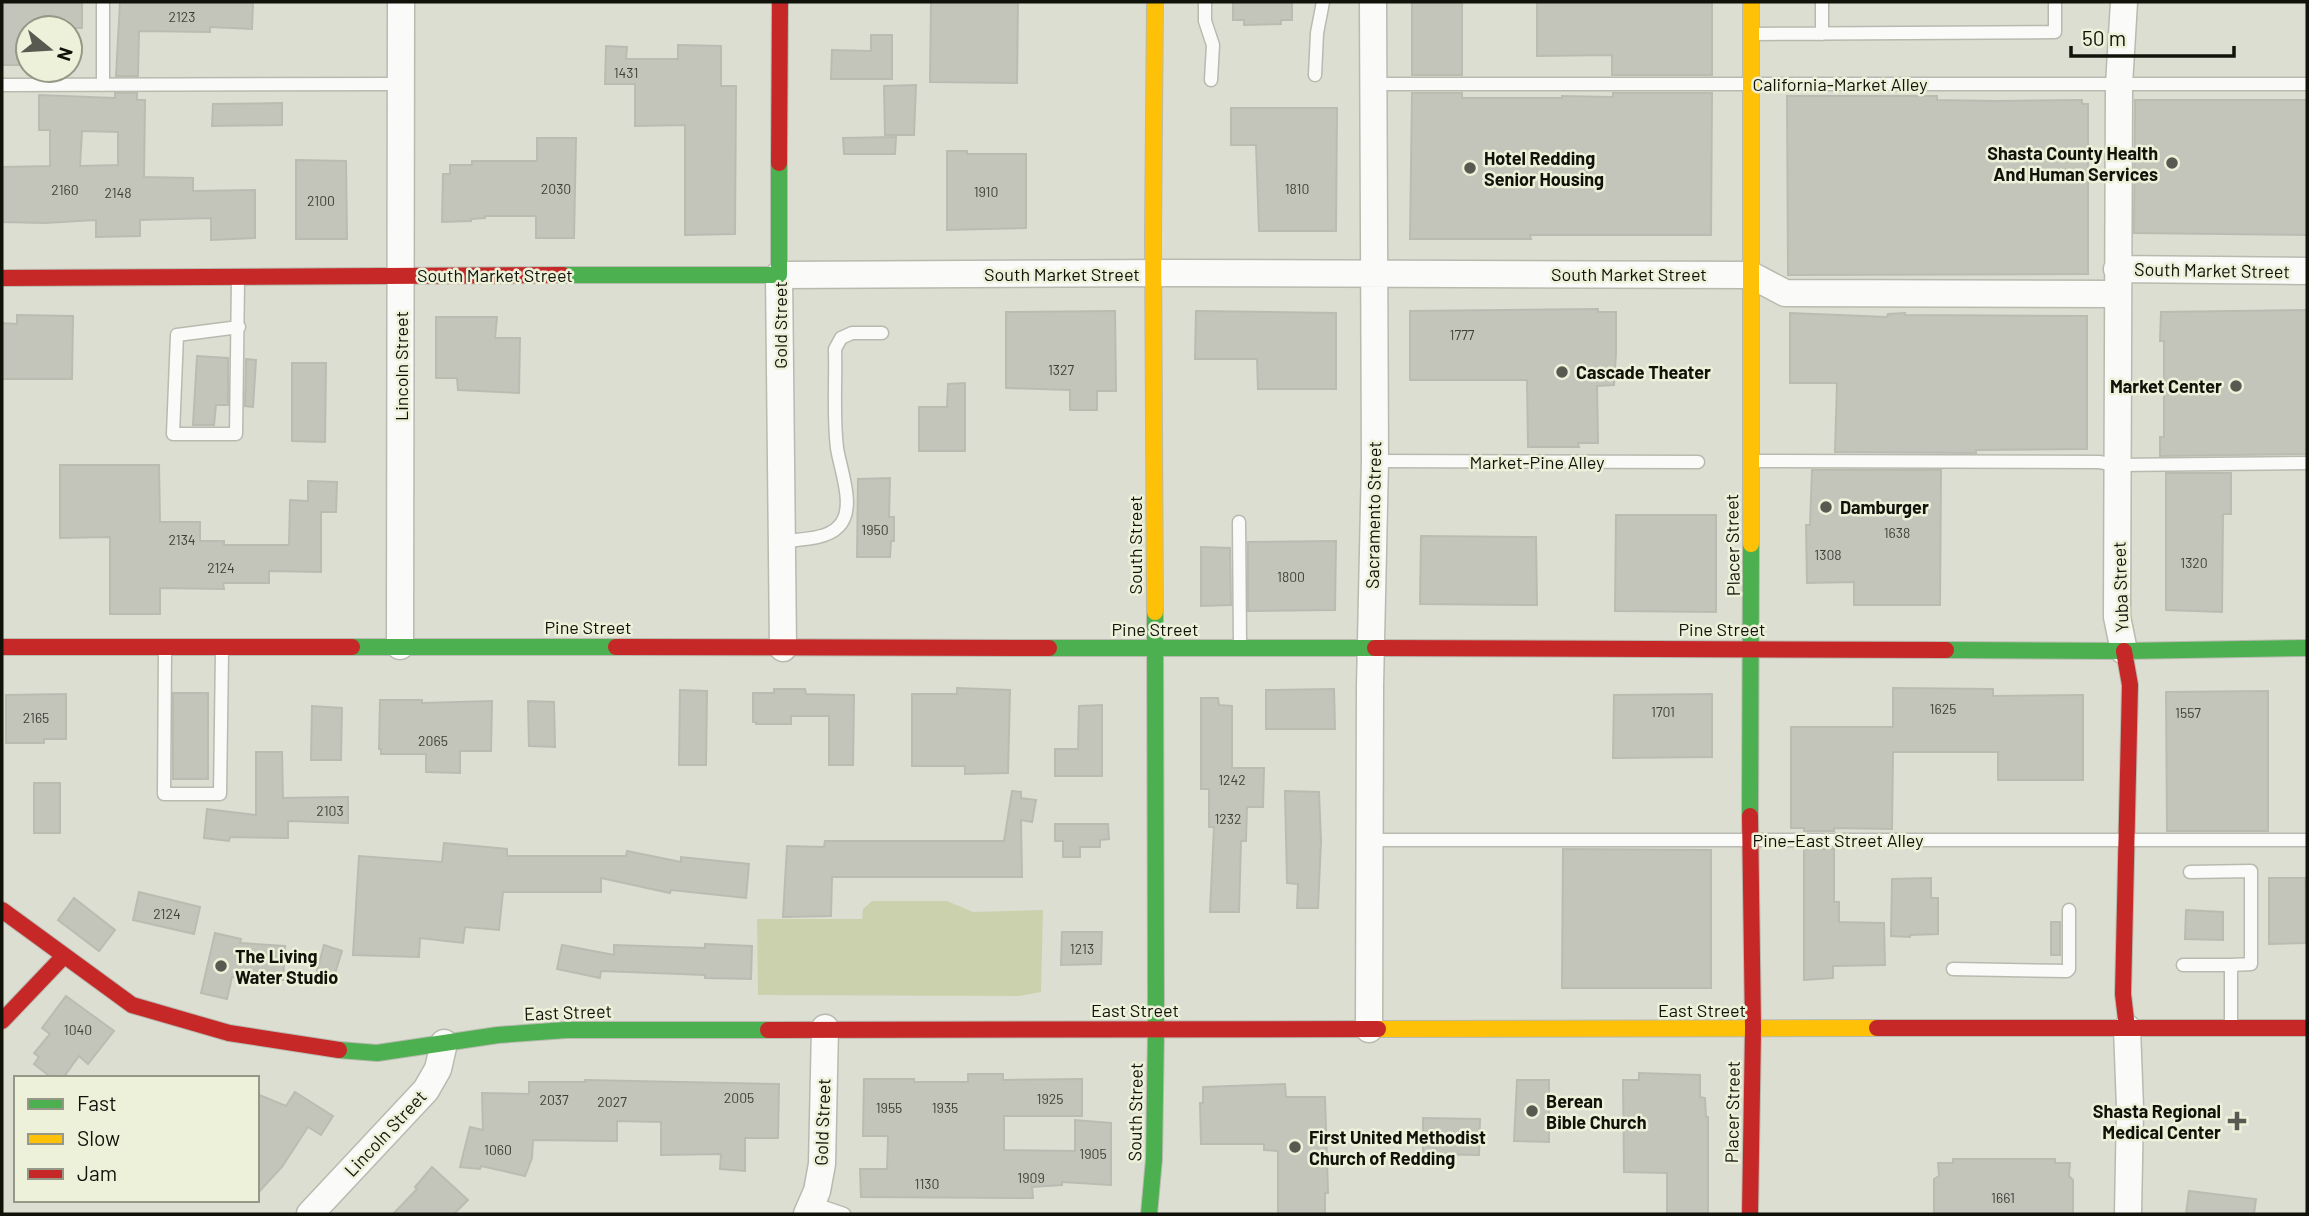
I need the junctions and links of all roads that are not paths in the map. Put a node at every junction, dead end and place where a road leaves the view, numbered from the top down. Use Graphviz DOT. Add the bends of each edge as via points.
graph roads {
  1 [pos="103,2"];
  2 [pos="401,2"];
  3 [pos="780,2"];
  4 [pos="1155,2"];
  5 [pos="1205,2"];
  6 [pos="1323,2"];
  7 [pos="1373,2"];
  8 [pos="1751,2"];
  9 [pos="1822,2"];
  10 [pos="2054,2"];
  11 [pos="2124,2"];
  12 [pos="1751,34"];
  13 [pos="1822,34"];
  14 [pos="1315,75"];
  15 [pos="1211,80"];
  16 [pos="400,84"];
  17 [pos="1373,84"];
  18 [pos="2307,84"];
  19 [pos="2,85"];
  20 [pos="103,85"];
  21 [pos="1750,85"];
  22 [pos="2119,85"];
  23 [pos="2307,271"];
  24 [pos="1154,273"];
  25 [pos="1374,273"];
  26 [pos="401,275"];
  27 [pos="779,275"];
  28 [pos="1751,275"];
  29 [pos="238,277"];
  30 [pos="2,278"];
  31 [pos="2117,282"];
  32 [pos="239,327"];
  33 [pos="882,333"];
  34 [pos="1375,461"];
  35 [pos="1750,461"];
  36 [pos="1698,462"];
  37 [pos="2307,463"];
  38 [pos="2117,465"];
  39 [pos="1240,522"];
  40 [pos="780,542"];
  41 [pos="165,646"];
  42 [pos="222,646"];
  43 [pos="400,646"];
  44 [pos="2,647"];
  45 [pos="783,648"];
  46 [pos="1154,648"];
  47 [pos="1240,648"];
  48 [pos="1371,648"];
  49 [pos="2307,648"];
  50 [pos="1752,649"];
  51 [pos="2124,651"];
  52 [pos="1370,840"];
  53 [pos="2128,840"];
  54 [pos="1750,841"];
  55 [pos="2307,841"];
  56 [pos="2190,872"];
  57 [pos="2,910"];
  58 [pos="2069,910"];
  59 [pos="64,956"];
  60 [pos="2183,965"];
  61 [pos="2231,965"];
  62 [pos="1953,969"];
  63 [pos="2,1021"];
  64 [pos="825,1028"];
  65 [pos="2127,1028"];
  66 [pos="2231,1028"];
  67 [pos="2307,1028"];
  68 [pos="1156,1029"];
  69 [pos="1369,1029"];
  70 [pos="1752,1029"];
  71 [pos="444,1043"];
  72 [pos="810,1209"];
  73 [pos="310,1214"];
  74 [pos="844,1214"];
  75 [pos="1149,1214"];
  76 [pos="1750,1214"];
  77 [pos="2128,1214"];
  1 -- 20 [label="lane"];
  2 -- 16 [label="street, Lincoln Street"];
  3 -- 27 [label="main road, Gold Street"];
  4 -- 24 [label="main road, South Street"];
  5 -- 15 [label="lane" via="1213,45"];
  6 -- 14 [label="lane"];
  7 -- 17 [label="street, Sacramento Street"];
  8 -- 12 [label="main road, Placer Street"];
  9 -- 13 [label="lane"];
  10 -- 13 [label="lane" via="2055,32"];
  11 -- 22 [label="street, Yuba Street"];
  12 -- 13 [label="lane"];
  12 -- 21 [label="main road, Placer Street"];
  16 -- 20 [label="lane"];
  16 -- 26 [label="street, Lincoln Street"];
  17 -- 21 [label="lane, California-Market Alley"];
  17 -- 25 [label="street, Sacramento Street"];
  18 -- 22 [label="lane, California-Market Alley"];
  19 -- 20 [label="lane"];
  21 -- 22 [label="lane, California-Market Alley"];
  21 -- 28 [label="main road, Placer Street"];
  22 -- 31 [label="street, Yuba Street"];
  23 -- 31 [label="street, South Market Street"];
  24 -- 25 [label="street, South Market Street"];
  24 -- 27 [label="street, South Market Street"];
  24 -- 46 [label="main road, South Street"];
  25 -- 28 [label="street, South Market Street"];
  25 -- 34 [label="street, Sacramento Street"];
  26 -- 27 [label="main road, South Market Street"];
  26 -- 29 [label="main road, South Market Street"];
  26 -- 43 [label="street, Lincoln Street"];
  27 -- 40 [label="street, Gold Street"];
  28 -- 31 [label="street, South Market Street" via="1785,293"];
  28 -- 35 [label="main road, Placer Street"];
  29 -- 30 [label="main road, South Market Street"];
  29 -- 32 [label="lane"];
  31 -- 38 [label="street, Yuba Street"];
  32 -- 32 [label="lane" via="236,434 173,434 177,335"];
  33 -- 40 [label="lane" via="852,333 841,338 835,349 837,449 845,477 842,522 824,535"];
  34 -- 36 [label="lane, Market-Pine Alley"];
  34 -- 48 [label="street, Sacramento Street"];
  35 -- 38 [label="lane"];
  35 -- 50 [label="main road, Placer Street"];
  37 -- 38 [label="lane"];
  38 -- 51 [label="street, Yuba Street" via="2117,617"];
  39 -- 47 [label="lane"];
  40 -- 45 [label="street, Gold Street"];
  41 -- 42 [label="main road, Pine Street"];
  41 -- 42 [label="lane" via="164,794 220,794"];
  41 -- 44 [label="main road, Pine Street"];
  42 -- 43 [label="main road, Pine Street"];
  43 -- 45 [label="main road, Pine Street"];
  45 -- 46 [label="main road, Pine Street"];
  46 -- 47 [label="main road, Pine Street"];
  46 -- 68 [label="main road, South Street"];
  47 -- 48 [label="main road, Pine Street"];
  48 -- 50 [label="main road, Pine Street"];
  48 -- 52 [label="street, Sacramento Street"];
  49 -- 51 [label="main road, Pine Street"];
  50 -- 51 [label="main road, Pine Street"];
  50 -- 54 [label="main road, Placer Street"];
  51 -- 53 [label="main road, Yuba Street" via="2130,685"];
  52 -- 54 [label="lane, Pine–East Street Alley"];
  52 -- 69 [label="street, Sacramento Street"];
  53 -- 54 [label="lane, Pine–East Street Alley"];
  53 -- 55 [label="lane, Pine–East Street Alley"];
  53 -- 65 [label="main road, Yuba Street" via="2123,994"];
  54 -- 70 [label="main road, Placer Street"];
  56 -- 61 [label="lane" via="2251,871 2251,964"];
  57 -- 59 [label="main road, East Street"];
  58 -- 62 [label="lane" via="2067,971"];
  59 -- 63 [label="main road"];
  59 -- 71 [label="main road, East Street" via="132,1005 229,1033 358,1052"];
  60 -- 61 [label="lane"];
  61 -- 66 [label="lane"];
  64 -- 68 [label="main road, East Street"];
  64 -- 71 [label="main road, East Street" via="566,1030"];
  64 -- 72 [label="street, Gold Street" via="822,1164"];
  65 -- 66 [label="main road, East Street"];
  65 -- 70 [label="main road, East Street"];
  65 -- 77 [label="street, Yuba Street"];
  66 -- 67 [label="main road, East Street"];
  68 -- 69 [label="main road, East Street"];
  68 -- 75 [label="main road, South Street"];
  69 -- 70 [label="main road, East Street"];
  70 -- 76 [label="main road, Placer Street"];
  71 -- 73 [label="street, Lincoln Street" via="438,1069 426,1090"];
  72 -- 74 [label="lane"];
}
